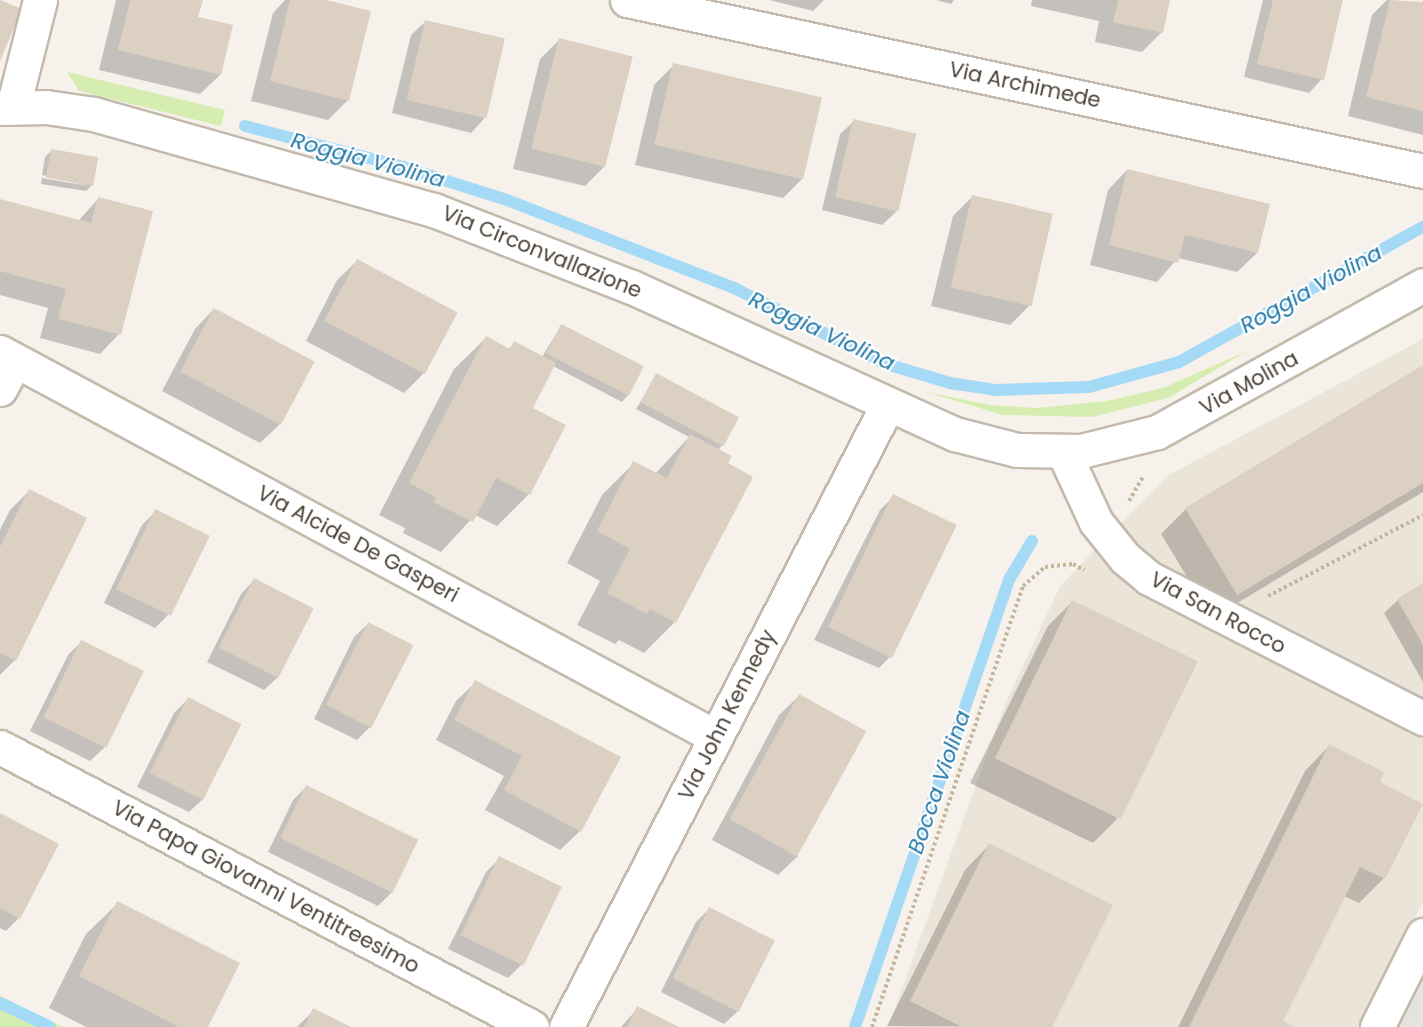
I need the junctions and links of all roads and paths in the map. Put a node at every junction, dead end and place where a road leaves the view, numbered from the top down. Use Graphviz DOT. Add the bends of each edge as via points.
graph roads {
  1 [pos="40,0"];
  2 [pos="627,0"];
  3 [pos="6,107"];
  4 [pos="1423,171"];
  5 [pos="1423,285"];
  6 [pos="8,356"];
  7 [pos="0,389"];
  8 [pos="888,404"];
  9 [pos="1065,453"];
  10 [pos="1150,473"];
  11 [pos="1132,513"];
  12 [pos="1423,515"];
  13 [pos="1093,575"];
  14 [pos="1225,618"];
  15 [pos="1423,718"];
  16 [pos="716,737"];
  17 [pos="0,747"];
  18 [pos="1423,935"];
  19 [pos="532,1027"];
  20 [pos="566,1027"];
  21 [pos="872,1027"];
  22 [pos="1377,1027"];
  1 -- 3 [label="street"];
  2 -- 4 [label="street, Via Archimede"];
  3 -- 8 [label="street, Via Circonvallazione" via="94,114 435,210 602,274"];
  5 -- 9 [label="street, Via Molina" via="1157,432 1112,446"];
  6 -- 7 [label="street"];
  6 -- 16 [label="street, Via Alcide De Gasperi"];
  8 -- 9 [label="street, Via Circonvallazione" via="986,444"];
  8 -- 16 [label="street, Via John Kennedy"];
  9 -- 14 [label="street, Via San Rocco" via="1089,508 1125,558 1162,586"];
  10 -- 11 [label="path" via="1140,478 1129,502"];
  12 -- 14 [label="path"];
  13 -- 21 [label="path" via="1073,564 1045,567 1023,586"];
  14 -- 15 [label="street, Via San Rocco"];
  16 -- 20 [label="street, Via John Kennedy"];
  17 -- 19 [label="street, Via Papa Giovanni Ventitreesimo"];
  18 -- 22 [label="street"];
}
